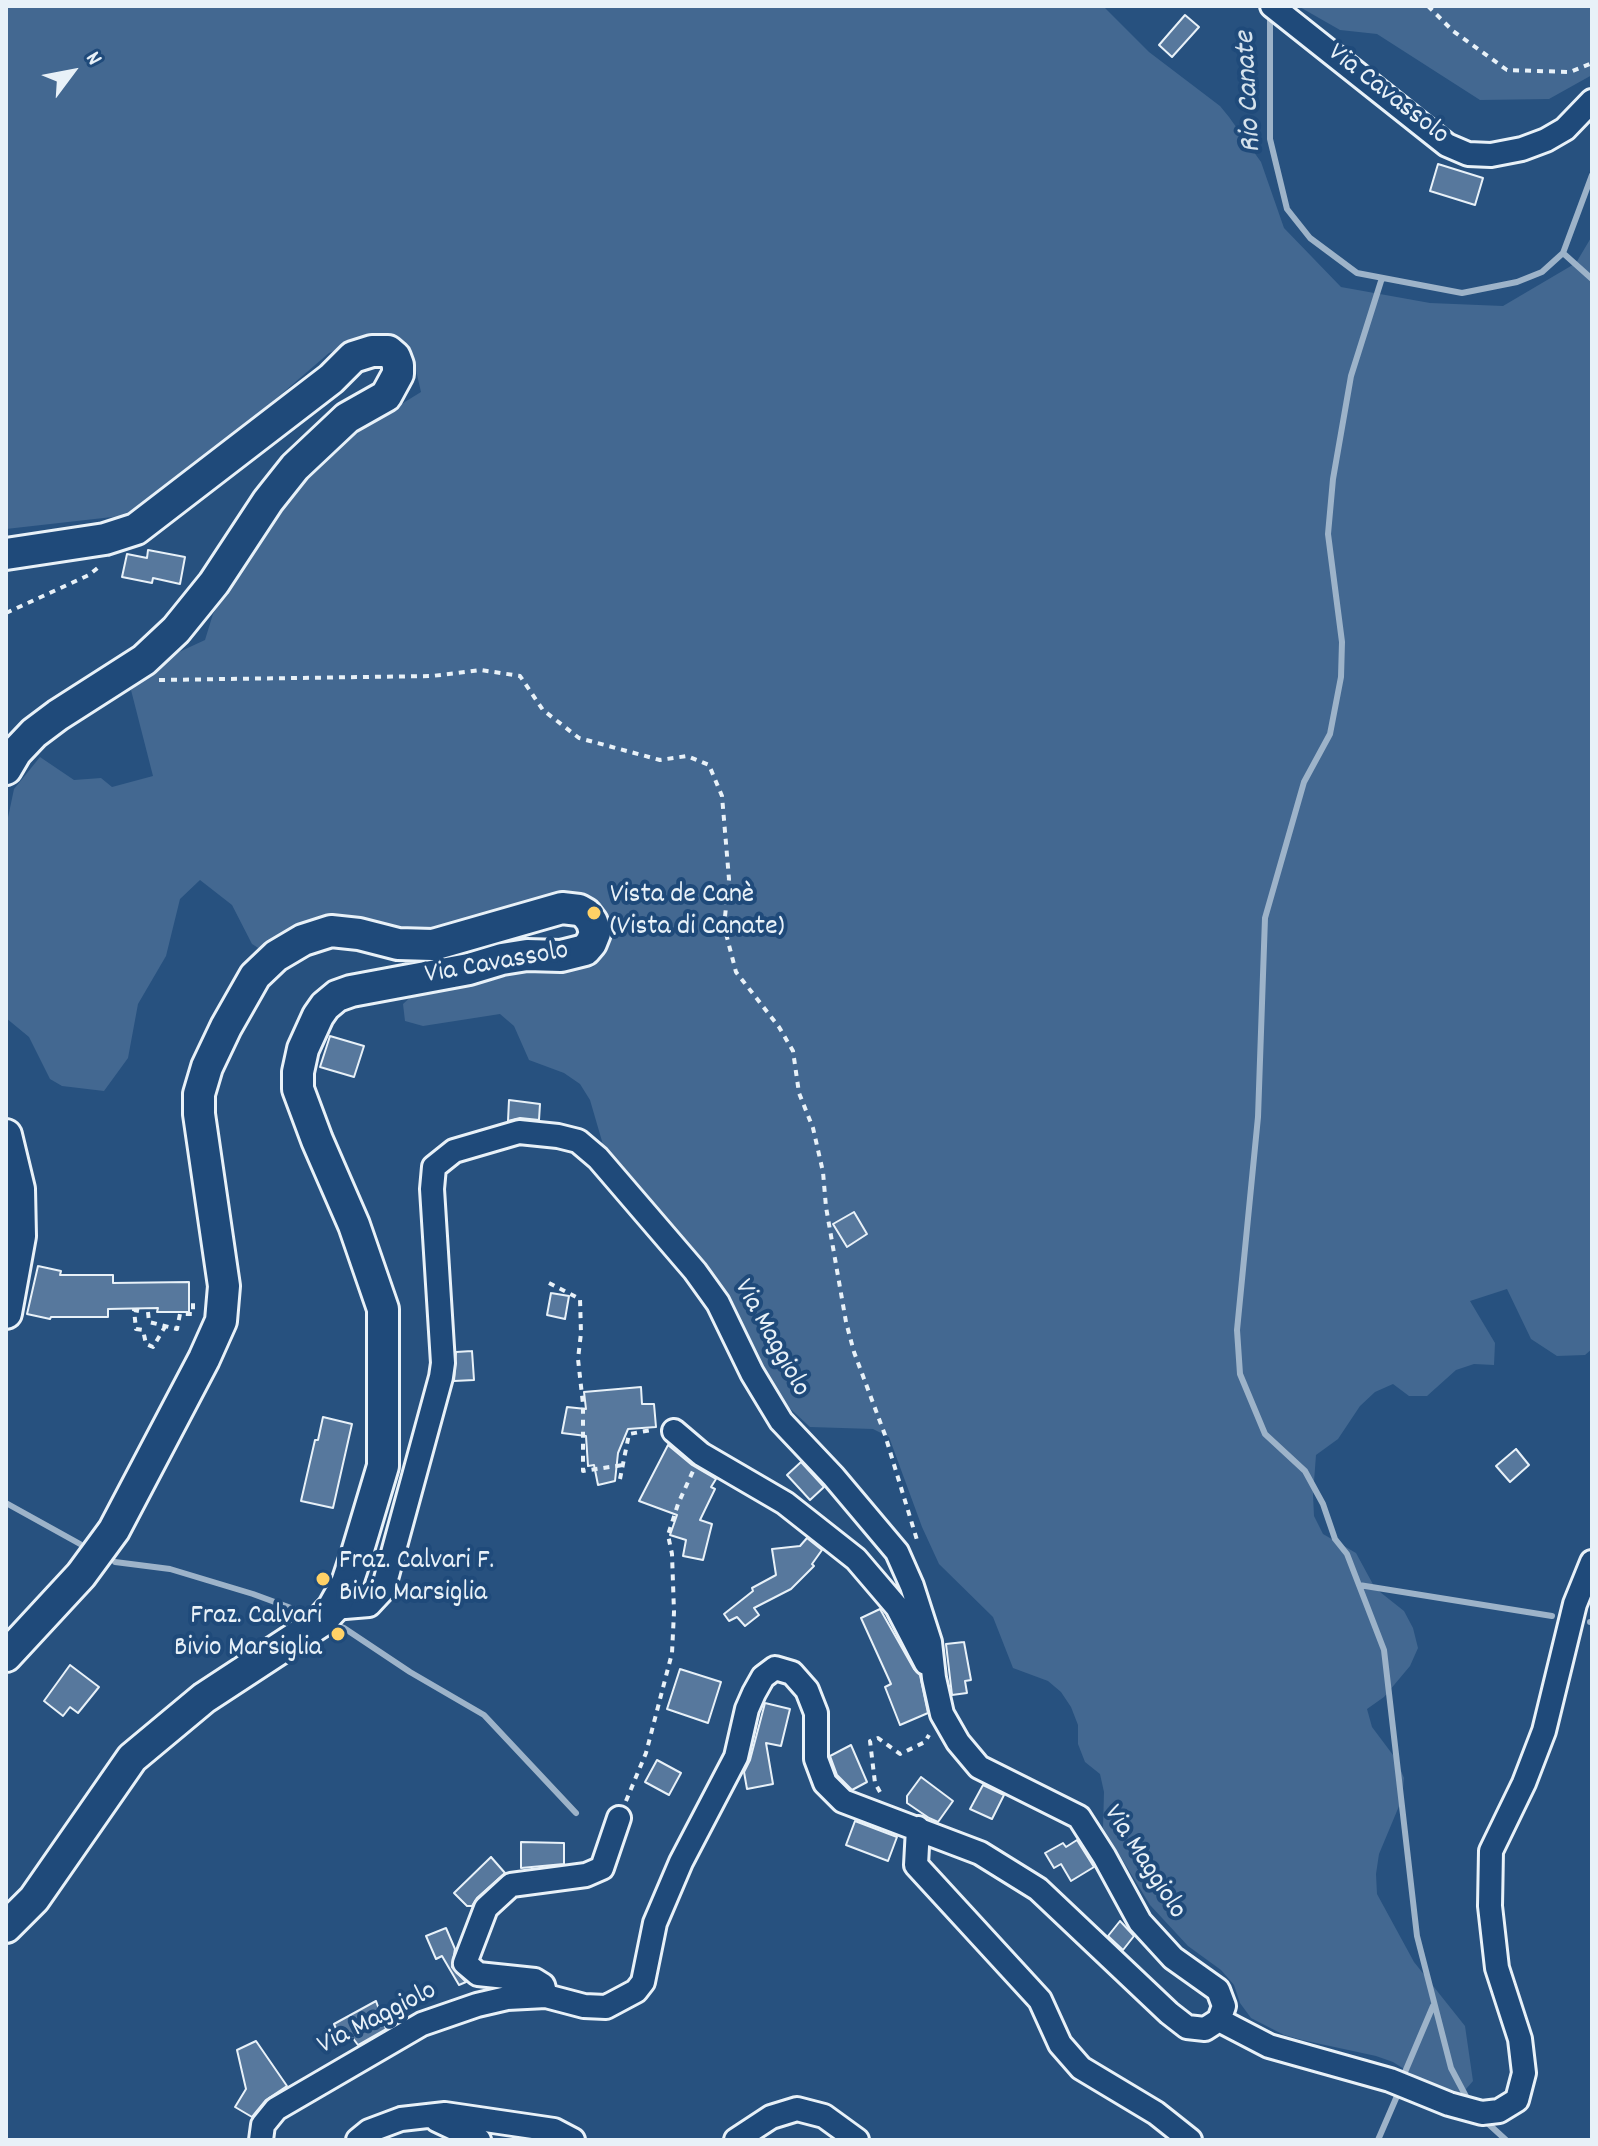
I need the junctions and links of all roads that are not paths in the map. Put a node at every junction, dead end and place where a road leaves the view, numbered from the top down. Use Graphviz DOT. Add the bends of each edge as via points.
graph roads {
  1 [pos="1272,6"];
  2 [pos="1592,101"];
  3 [pos="6,554"];
  4 [pos="6,769"];
  5 [pos="6,1135"];
  6 [pos="6,1313"];
  7 [pos="674,1431"];
  8 [pos="1592,1562"];
  9 [pos="328,1613"];
  10 [pos="6,1656"];
  11 [pos="934,1678"];
  12 [pos="619,1818"];
  13 [pos="918,1828"];
  14 [pos="6,1927"];
  15 [pos="546,1996"];
  16 [pos="1219,2020"];
  17 [pos="425,2116"];
  18 [pos="261,2140"];
  19 [pos="358,2140"];
  20 [pos="479,2140"];
  21 [pos="573,2140"];
  22 [pos="736,2140"];
  23 [pos="857,2140"];
  24 [pos="1190,2140"];
  1 -- 2 [label="street, Via Cavassolo" via="1447,145 1468,154 1491,155 1546,140"];
  3 -- 4 [label="main road" via="136,529 353,357 372,351 388,351 395,357 398,374 386,396 347,418 295,467 176,630 144,660 34,733"];
  5 -- 6 [label="main road" via="19,1189 20,1236"];
  7 -- 11 [label="street" via="701,1454 785,1503 856,1559 897,1607"];
  8 -- 16 [label="street" via="1575,1604 1544,1731 1491,1851 1497,1968 1520,2039 1524,2073 1517,2100 1499,2111 1482,2113 1269,2046"];
  9 -- 10 [label="main road, Via Cavassolo" via="347,1583 383,1466 383,1309 298,1089 310,1029 325,1006 351,991 502,959 585,950 595,933 579,910 562,908 433,945 331,931 303,940 255,976 220,1040 199,1094 224,1286 221,1321 114,1530 81,1575"];
  9 -- 11 [label="street, Via Maggiolo" via="369,1605 383,1590 441,1377 434,1167 454,1151 519,1132 558,1136 578,1141 598,1158 695,1271 718,1303 781,1421 897,1552 930,1642"];
  9 -- 14 [label="main road" via="204,1698 132,1758 34,1899"];
  11 -- 16 [label="street, Via Maggiolo" via="942,1714 958,1742 979,1767 1079,1817 1140,1922 1173,1958 1218,1990 1224,2006"];
  12 -- 15 [label="street" via="602,1868 511,1885 486,1908 465,1963 478,1974 535,1980"];
  13 -- 15 [label="street, Via Maggiolo" via="843,1801 825,1783 816,1759 816,1713 807,1690 792,1673 775,1668 754,1693 736,1757 655,1923 643,1982 606,2007"];
  13 -- 16 [label="street, Via Maggiolo" via="980,1853 1038,1889 1187,2027 1205,2029"];
  13 -- 24 [label="street" via="916,1865 1040,2000 1060,2044 1081,2068"];
  15 -- 18 [label="street, Via Maggiolo" via="507,1998 422,2024 276,2109 263,2125"];
  17 -- 19 [label="street" via="387,2123"];
  17 -- 20 [label="street"];
  17 -- 21 [label="street" via="480,2117 554,2130"];
  22 -- 23 [label="street" via="771,2117 797,2109 824,2116"];
}
